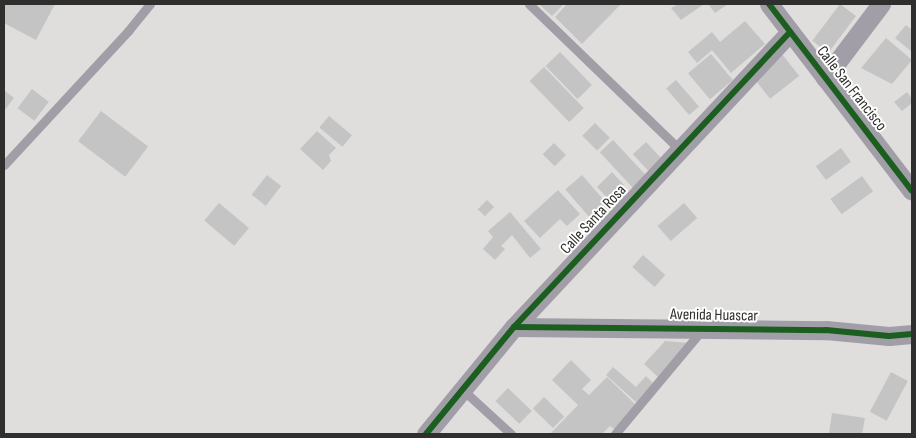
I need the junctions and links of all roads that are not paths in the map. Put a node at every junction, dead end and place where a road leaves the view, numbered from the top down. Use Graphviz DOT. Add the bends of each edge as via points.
graph roads {
  1 [pos="150,4"];
  2 [pos="529,4"];
  3 [pos="769,4"];
  4 [pos="882,4"];
  5 [pos="790,32"];
  6 [pos="825,78"];
  7 [pos="679,149"];
  8 [pos="4,165"];
  9 [pos="912,190"];
  10 [pos="514,327"];
  11 [pos="702,330"];
  12 [pos="912,334"];
  13 [pos="463,390"];
  14 [pos="426,434"];
  15 [pos="511,434"];
  16 [pos="615,434"];
  1 -- 8 [label="lane"];
  2 -- 7 [label="lane"];
  3 -- 5 [label="street, Calle San Francisco"];
  4 -- 6 [label="street"];
  5 -- 6 [label="street, Calle San Francisco"];
  5 -- 7 [label="street, Calle Santa Rosa"];
  6 -- 9 [label="street, Calle San Francisco"];
  7 -- 10 [label="street, Calle Santa Rosa"];
  10 -- 11 [label="street, Avenida Huascar"];
  10 -- 13 [label="street, Calle Santa Rosa"];
  11 -- 12 [label="street, Avenida Huascar"];
  11 -- 16 [label="lane"];
  13 -- 14 [label="street, Calle Santa Rosa"];
  13 -- 15 [label="lane"];
}
